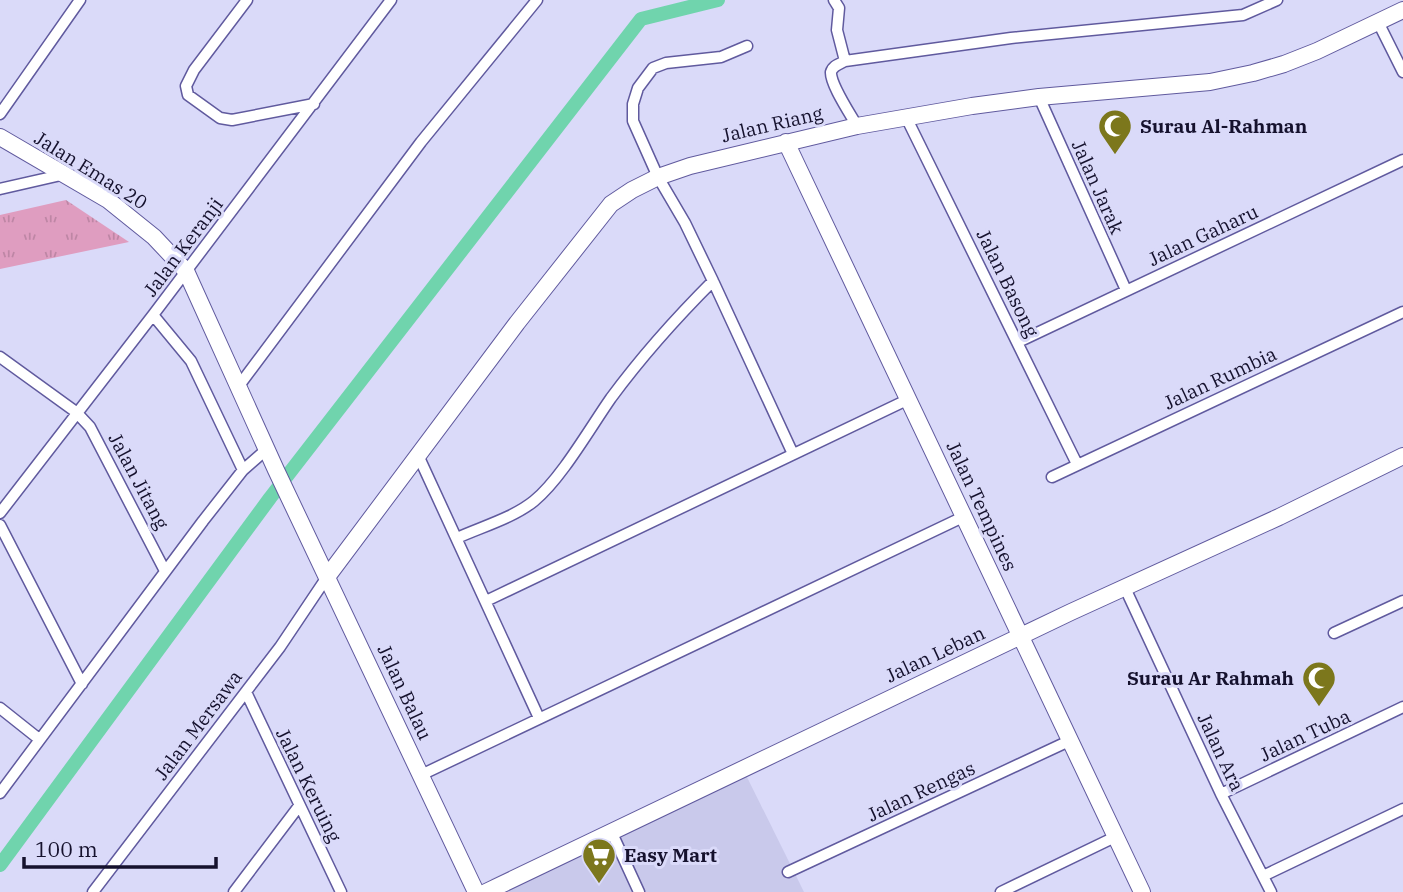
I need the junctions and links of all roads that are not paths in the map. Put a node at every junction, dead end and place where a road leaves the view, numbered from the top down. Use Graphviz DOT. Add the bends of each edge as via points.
graph roads {
  1 [pos="80,0"];
  2 [pos="247,0"];
  3 [pos="391,0"];
  4 [pos="537,0"];
  5 [pos="834,0"];
  6 [pos="1277,0"];
  7 [pos="1403,10"];
  8 [pos="1378,22"];
  9 [pos="747,46"];
  10 [pos="845,61"];
  11 [pos="1403,72"];
  12 [pos="1039,97"];
  13 [pos="314,104"];
  14 [pos="0,114"];
  15 [pos="907,118"];
  16 [pos="857,126"];
  17 [pos="0,137"];
  18 [pos="786,142"];
  19 [pos="1403,160"];
  20 [pos="61,175"];
  21 [pos="658,177"];
  22 [pos="0,189"];
  23 [pos="186,271"];
  24 [pos="713,281"];
  25 [pos="1126,290"];
  26 [pos="1403,312"];
  27 [pos="153,316"];
  28 [pos="1018,342"];
  29 [pos="0,357"];
  30 [pos="238,387"];
  31 [pos="909,399"];
  32 [pos="76,412"];
  33 [pos="267,449"];
  34 [pos="417,453"];
  35 [pos="793,454"];
  36 [pos="1403,456"];
  37 [pos="1076,464"];
  38 [pos="243,470"];
  39 [pos="1052,477"];
  40 [pos="0,513"];
  41 [pos="963,517"];
  42 [pos="0,525"];
  43 [pos="457,538"];
  44 [pos="165,571"];
  45 [pos="327,577"];
  46 [pos="1125,588"];
  47 [pos="486,601"];
  48 [pos="1403,601"];
  49 [pos="1334,633"];
  50 [pos="1020,637"];
  51 [pos="82,684"];
  52 [pos="246,692"];
  53 [pos="1403,707"];
  54 [pos="0,708"];
  55 [pos="539,718"];
  56 [pos="39,739"];
  57 [pos="1069,741"];
  58 [pos="421,775"];
  59 [pos="0,793"];
  60 [pos="1221,794"];
  61 [pos="299,806"];
  62 [pos="1403,809"];
  63 [pos="611,831"];
  64 [pos="1115,837"];
  65 [pos="788,872"];
  66 [pos="1263,876"];
  67 [pos="1141,890"];
  68 [pos="93,892"];
  69 [pos="234,892"];
  70 [pos="341,892"];
  71 [pos="476,892"];
  72 [pos="486,892"];
  73 [pos="639,892"];
  74 [pos="1001,892"];
  75 [pos="1271,892"];
  1 -- 14 [label="street"];
  2 -- 13 [label="street" via="194,70 186,86 188,95 220,118 232,120"];
  3 -- 13 [label="street, Jalan Keranji"];
  4 -- 30 [label="street" via="421,142"];
  5 -- 10 [label="street" via="839,8 837,30"];
  6 -- 10 [label="street" via="1243,15 1011,38"];
  7 -- 8 [label="street, Jalan Riang"];
  8 -- 11 [label="street"];
  8 -- 12 [label="street, Jalan Riang" via="1284,64 1210,82"];
  9 -- 21 [label="street" via="722,57 666,63 646,76 636,96 633,121"];
  10 -- 16 [label="street" via="831,73"];
  12 -- 15 [label="street, Jalan Riang"];
  12 -- 25 [label="street, Jalan Jarak"];
  13 -- 23 [label="street, Jalan Keranji"];
  15 -- 16 [label="street, Jalan Riang"];
  15 -- 28 [label="street, Jalan Basong"];
  16 -- 18 [label="street, Jalan Riang"];
  17 -- 20 [label="street, Jalan Emas 20"];
  18 -- 21 [label="street, Jalan Riang"];
  18 -- 31 [label="street, Jalan Tempines"];
  19 -- 25 [label="street, Jalan Gaharu"];
  20 -- 22 [label="street"];
  20 -- 23 [label="street, Jalan Emas 20" via="132,218"];
  21 -- 24 [label="street"];
  21 -- 34 [label="street, Jalan Riang" via="611,204"];
  23 -- 27 [label="street, Jalan Keranji"];
  23 -- 30 [label="street, Jalan Emas 20"];
  24 -- 35 [label="street"];
  24 -- 43 [label="street" via="661,334 542,493 520,510"];
  25 -- 28 [label="street, Jalan Gaharu"];
  26 -- 37 [label="street, Jalan Rumbia"];
  27 -- 32 [label="street, Jalan Keranji"];
  27 -- 38 [label="street" via="191,361"];
  28 -- 37 [label="street, Jalan Basong"];
  29 -- 32 [label="street, Jalan Jitang"];
  30 -- 33 [label="street, Jalan Balau"];
  31 -- 35 [label="street"];
  31 -- 41 [label="street, Jalan Tempines"];
  32 -- 40 [label="street, Jalan Keranji"];
  32 -- 44 [label="street, Jalan Jitang" via="90,427"];
  33 -- 38 [label="street"];
  33 -- 45 [label="street, Jalan Balau"];
  34 -- 43 [label="street"];
  34 -- 45 [label="street, Jalan Riang"];
  35 -- 47 [label="street"];
  36 -- 46 [label="street, Jalan Leban"];
  37 -- 39 [label="street, Jalan Rumbia"];
  38 -- 44 [label="street"];
  41 -- 50 [label="street, Jalan Tempines"];
  41 -- 55 [label="street"];
  42 -- 51 [label="street"];
  43 -- 47 [label="street"];
  44 -- 51 [label="street"];
  45 -- 52 [label="street, Jalan Mersawa"];
  45 -- 58 [label="street, Jalan Balau"];
  46 -- 50 [label="street, Jalan Leban"];
  46 -- 60 [label="street, Jalan Ara"];
  47 -- 55 [label="street"];
  48 -- 49 [label="street"];
  50 -- 57 [label="street, Jalan Tempines"];
  50 -- 63 [label="street, Jalan Leban"];
  51 -- 56 [label="street"];
  52 -- 61 [label="street, Jalan Keruing"];
  52 -- 68 [label="street, Jalan Mersawa"];
  53 -- 60 [label="street, Jalan Tuba"];
  54 -- 56 [label="street"];
  55 -- 58 [label="street"];
  56 -- 59 [label="street"];
  57 -- 64 [label="street, Jalan Tempines"];
  57 -- 65 [label="street, Jalan Rengas"];
  58 -- 71 [label="street, Jalan Balau"];
  60 -- 66 [label="street, Jalan Ara"];
  61 -- 69 [label="street"];
  61 -- 70 [label="street, Jalan Keruing"];
  62 -- 66 [label="street"];
  63 -- 72 [label="street, Jalan Leban"];
  63 -- 73 [label="street"];
  64 -- 67 [label="street, Jalan Tempines"];
  64 -- 74 [label="street"];
  66 -- 75 [label="street, Jalan Ara"];
}
